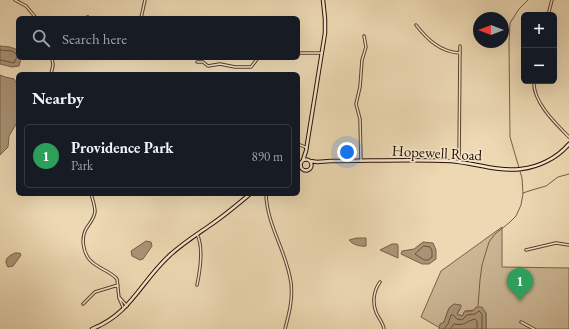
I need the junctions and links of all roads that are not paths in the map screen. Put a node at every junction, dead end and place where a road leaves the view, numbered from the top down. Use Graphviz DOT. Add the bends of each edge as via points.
graph roads {
  1 [pos="15,0"];
  2 [pos="145,0"];
  3 [pos="323,0"];
  4 [pos="552,0"];
  5 [pos="549,12"];
  6 [pos="34,16"];
  7 [pos="141,16"];
  8 [pos="416,25"];
  9 [pos="364,36"];
  10 [pos="460,46"];
  11 [pos="300,53"];
  12 [pos="322,53"];
  13 [pos="460,53"];
  14 [pos="52,60"];
  15 [pos="256,60"];
  16 [pos="197,62"];
  17 [pos="51,72"];
  18 [pos="534,84"];
  19 [pos="569,137"];
  20 [pos="569,144"];
  21 [pos="300,145"];
  22 [pos="307,148"];
  23 [pos="306,151"];
  24 [pos="302,161"];
  25 [pos="310,161"];
  26 [pos="360,161"];
  27 [pos="322,162"];
  28 [pos="459,162"];
  29 [pos="300,169"];
  30 [pos="310,169"];
  31 [pos="303,170"];
  32 [pos="92,196"];
  33 [pos="248,196"];
  34 [pos="266,196"];
  35 [pos="197,234"];
  36 [pos="569,245"];
  37 [pos="526,250"];
  38 [pos="380,282"];
  39 [pos="118,285"];
  40 [pos="197,285"];
  41 [pos="119,297"];
  42 [pos="83,304"];
  43 [pos="128,306"];
  44 [pos="125,309"];
  45 [pos="521,322"];
  46 [pos="92,329"];
  47 [pos="285,329"];
  48 [pos="384,329"];
  49 [pos="534,329"];
  1 -- 6 [label="street" via="26,6"];
  2 -- 7 [label="street"];
  3 -- 12 [label="street" via="325,28"];
  4 -- 5 [label="street"];
  8 -- 13 [label="street" via="427,39 450,52"];
  9 -- 26 [label="street" via="366,47 356,104 360,119"];
  10 -- 13 [label="street"];
  11 -- 12 [label="street"];
  12 -- 22 [label="street"];
  13 -- 28 [label="street"];
  14 -- 17 [label="street"];
  15 -- 16 [label="street" via="251,67 220,64 208,66 203,62"];
  18 -- 19 [label="street" via="539,102"];
  20 -- 28 [label="street, Hopewell Road" via="545,162 522,169"];
  21 -- 22 [label="street"];
  22 -- 23 [label="street"];
  23 -- 24 [label="street"];
  23 -- 25 [label="street"];
  24 -- 25 [label="street"];
  24 -- 31 [label="street"];
  25 -- 27 [label="street, Hopewell Road"];
  25 -- 30 [label="street"];
  26 -- 27 [label="street, Hopewell Road"];
  26 -- 28 [label="street, Hopewell Road"];
  27 -- 30 [label="street, Hopewell Road"];
  29 -- 31 [label="street"];
  30 -- 31 [label="street"];
  32 -- 39 [label="street" via="95,212 84,235 85,252 92,262 116,278"];
  33 -- 35 [label="street"];
  34 -- 47 [label="street" via="269,218 292,284"];
  35 -- 40 [label="street" via="200,263"];
  35 -- 43 [label="street" via="161,264"];
  36 -- 37 [label="street" via="556,243"];
  38 -- 48 [label="street" via="375,290 374,306"];
  39 -- 41 [label="street"];
  39 -- 42 [label="street" via="95,292"];
  41 -- 43 [label="street"];
  41 -- 44 [label="street"];
  43 -- 44 [label="street"];
  44 -- 46 [label="street"];
  45 -- 49 [label="street"];
}
